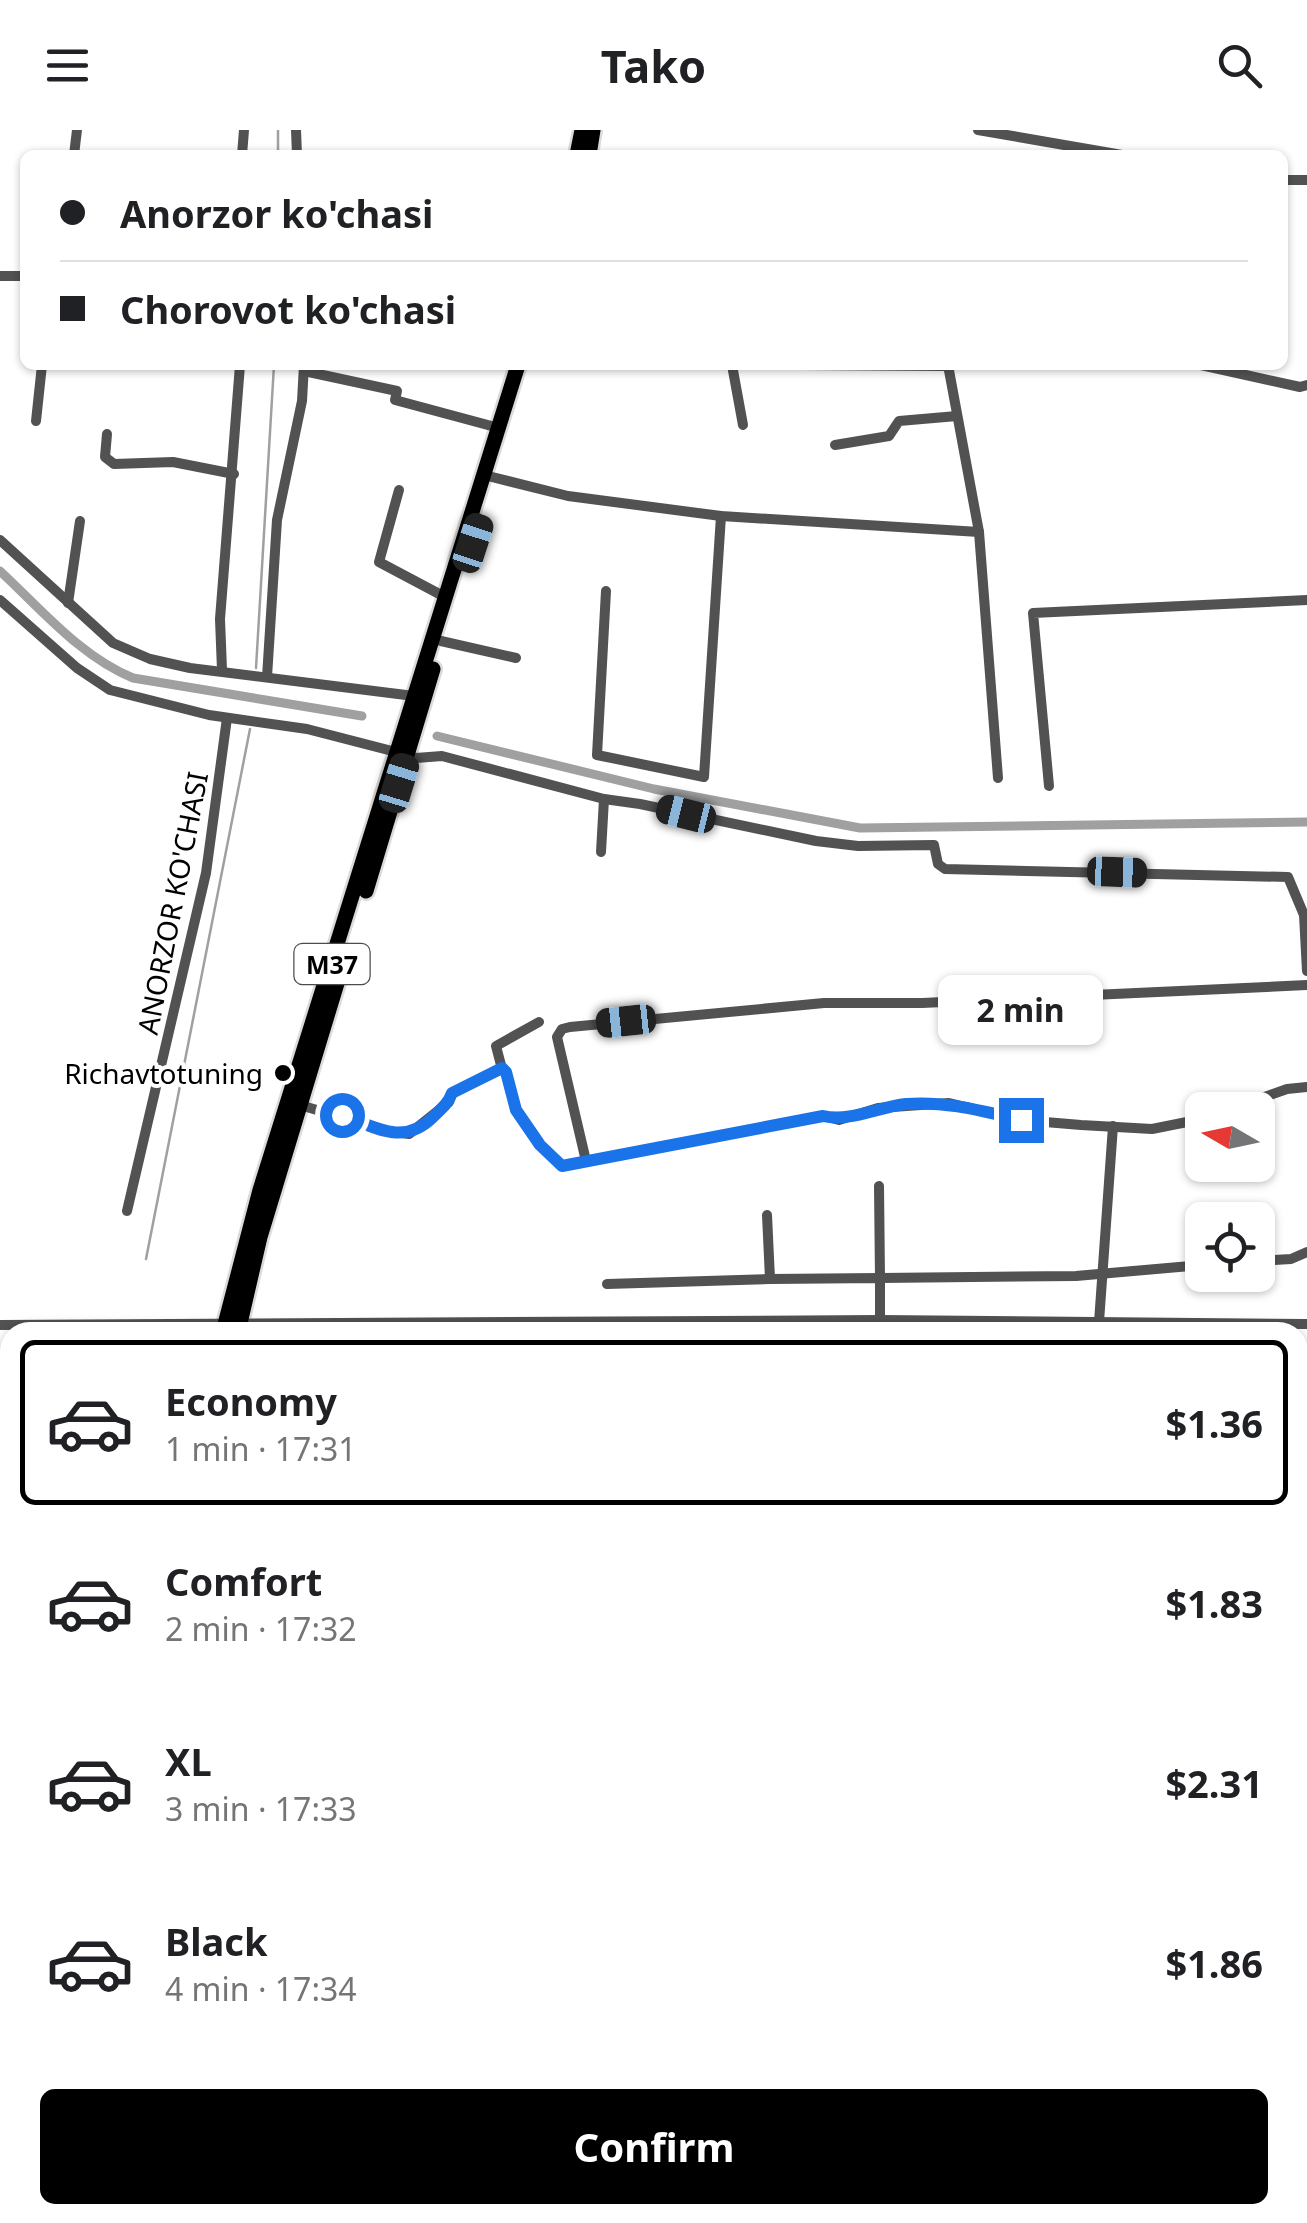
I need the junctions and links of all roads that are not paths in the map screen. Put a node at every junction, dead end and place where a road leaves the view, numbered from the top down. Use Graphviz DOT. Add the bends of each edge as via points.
graph roads {
  1 [pos="978,130"];
  2 [pos="1093,150"];
  3 [pos="41,370"];
  4 [pos="240,370"];
  5 [pos="304,370"];
  6 [pos="312,370"];
  7 [pos="517,370"];
  8 [pos="527,370"];
  9 [pos="733,370"];
  10 [pos="949,370"];
  11 [pos="1230,370"];
  12 [pos="1307,385"];
  13 [pos="957,416"];
  14 [pos="36,422"];
  15 [pos="743,424"];
  16 [pos="500,428"];
  17 [pos="107,434"];
  18 [pos="835,445"];
  19 [pos="234,474"];
  20 [pos="489,476"];
  21 [pos="399,490"];
  22 [pos="721,516"];
  23 [pos="80,521"];
  24 [pos="979,532"];
  25 [pos="0,540"];
  26 [pos="606,591"];
  27 [pos="445,597"];
  28 [pos="0,600"];
  29 [pos="1307,600"];
  30 [pos="68,603"];
  31 [pos="442,641"];
  32 [pos="516,658"];
  33 [pos="222,670"];
  34 [pos="267,678"];
  35 [pos="419,697"];
  36 [pos="227,718"];
  37 [pos="402,754"];
  38 [pos="998,778"];
  39 [pos="1048,786"];
  40 [pos="604,799"];
  41 [pos="601,852"];
  42 [pos="1307,971"];
  43 [pos="1307,984"];
  44 [pos="539,1022"];
  45 [pos="502,1068"];
  46 [pos="1307,1087"];
  47 [pos="1275,1093"];
  48 [pos="300,1105"];
  49 [pos="1185,1122"];
  50 [pos="1112,1126"];
  51 [pos="586,1160"];
  52 [pos="879,1186"];
  53 [pos="127,1211"];
  54 [pos="768,1216"];
  55 [pos="1307,1252"];
  56 [pos="1275,1260"];
  57 [pos="1185,1267"];
  58 [pos="1101,1274"];
  59 [pos="880,1278"];
  60 [pos="770,1280"];
  61 [pos="607,1284"];
  62 [pos="880,1320"];
  63 [pos="232,1322"];
  64 [pos="233,1322"];
  65 [pos="736,1322"];
  66 [pos="1099,1322"];
  1 -- 2 [label="street"];
  3 -- 14 [label="street"];
  4 -- 19 [label="street"];
  5 -- 34 [label="street" via="277,520"];
  6 -- 16 [label="street" via="398,391 395,400"];
  7 -- 16 [label="highway, M37"];
  8 -- 20 [label="highway, M37"];
  9 -- 15 [label="street"];
  10 -- 13 [label="street"];
  11 -- 12 [label="street"];
  13 -- 18 [label="street" via="898,421 889,436"];
  13 -- 24 [label="street"];
  16 -- 20 [label="highway, M37"];
  17 -- 19 [label="street" via="105,457 114,464 173,462"];
  19 -- 33 [label="street" via="220,618"];
  20 -- 22 [label="street" via="568,496"];
  20 -- 27 [label="highway, M37"];
  20 -- 31 [label="highway, M37"];
  21 -- 27 [label="street" via="380,562"];
  22 -- 24 [label="street"];
  22 -- 26 [label="street" via="704,777 597,755"];
  23 -- 30 [label="street"];
  24 -- 38 [label="street"];
  25 -- 30 [label="street"];
  27 -- 35 [label="highway, M37"];
  28 -- 36 [label="street" via="110,690"];
  29 -- 39 [label="street" via="1033,612"];
  30 -- 33 [label="street" via="112,643 150,659"];
  31 -- 32 [label="street"];
  31 -- 35 [label="highway, M37"];
  33 -- 34 [label="street"];
  34 -- 35 [label="street"];
  35 -- 37 [label="highway, M37"];
  36 -- 37 [label="street" via="307,729"];
  36 -- 53 [label="street, ANORZOR KO'CHASI" via="206,873"];
  37 -- 40 [label="street" via="442,756"];
  37 -- 48 [label="highway, M37"];
  37 -- 63 [label="highway, M37" via="260,1190"];
  40 -- 41 [label="street"];
  40 -- 42 [label="street" via="816,842 934,846 945,869 1288,876 1304,916"];
  43 -- 51 [label="street" via="805,1004 570,1027 557,1037"];
  44 -- 45 [label="street" via="496,1046"];
  45 -- 48 [label="street" via="452,1093 409,1134"];
  45 -- 51 [label="street" via="516,1110 540,1145 562,1166"];
  46 -- 47 [label="street"];
  48 -- 64 [label="highway, M37"];
  49 -- 50 [label="street"];
  50 -- 51 [label="street" via="1021,1120 949,1102 905,1104"];
  50 -- 58 [label="street"];
  52 -- 59 [label="street"];
  54 -- 60 [label="street"];
  55 -- 56 [label="street"];
  57 -- 58 [label="street"];
  58 -- 59 [label="street"];
  58 -- 66 [label="street"];
  59 -- 60 [label="street"];
  59 -- 62 [label="street"];
  60 -- 61 [label="street"];
  62 -- 65 [label="street"];
  62 -- 66 [label="street"];
}
